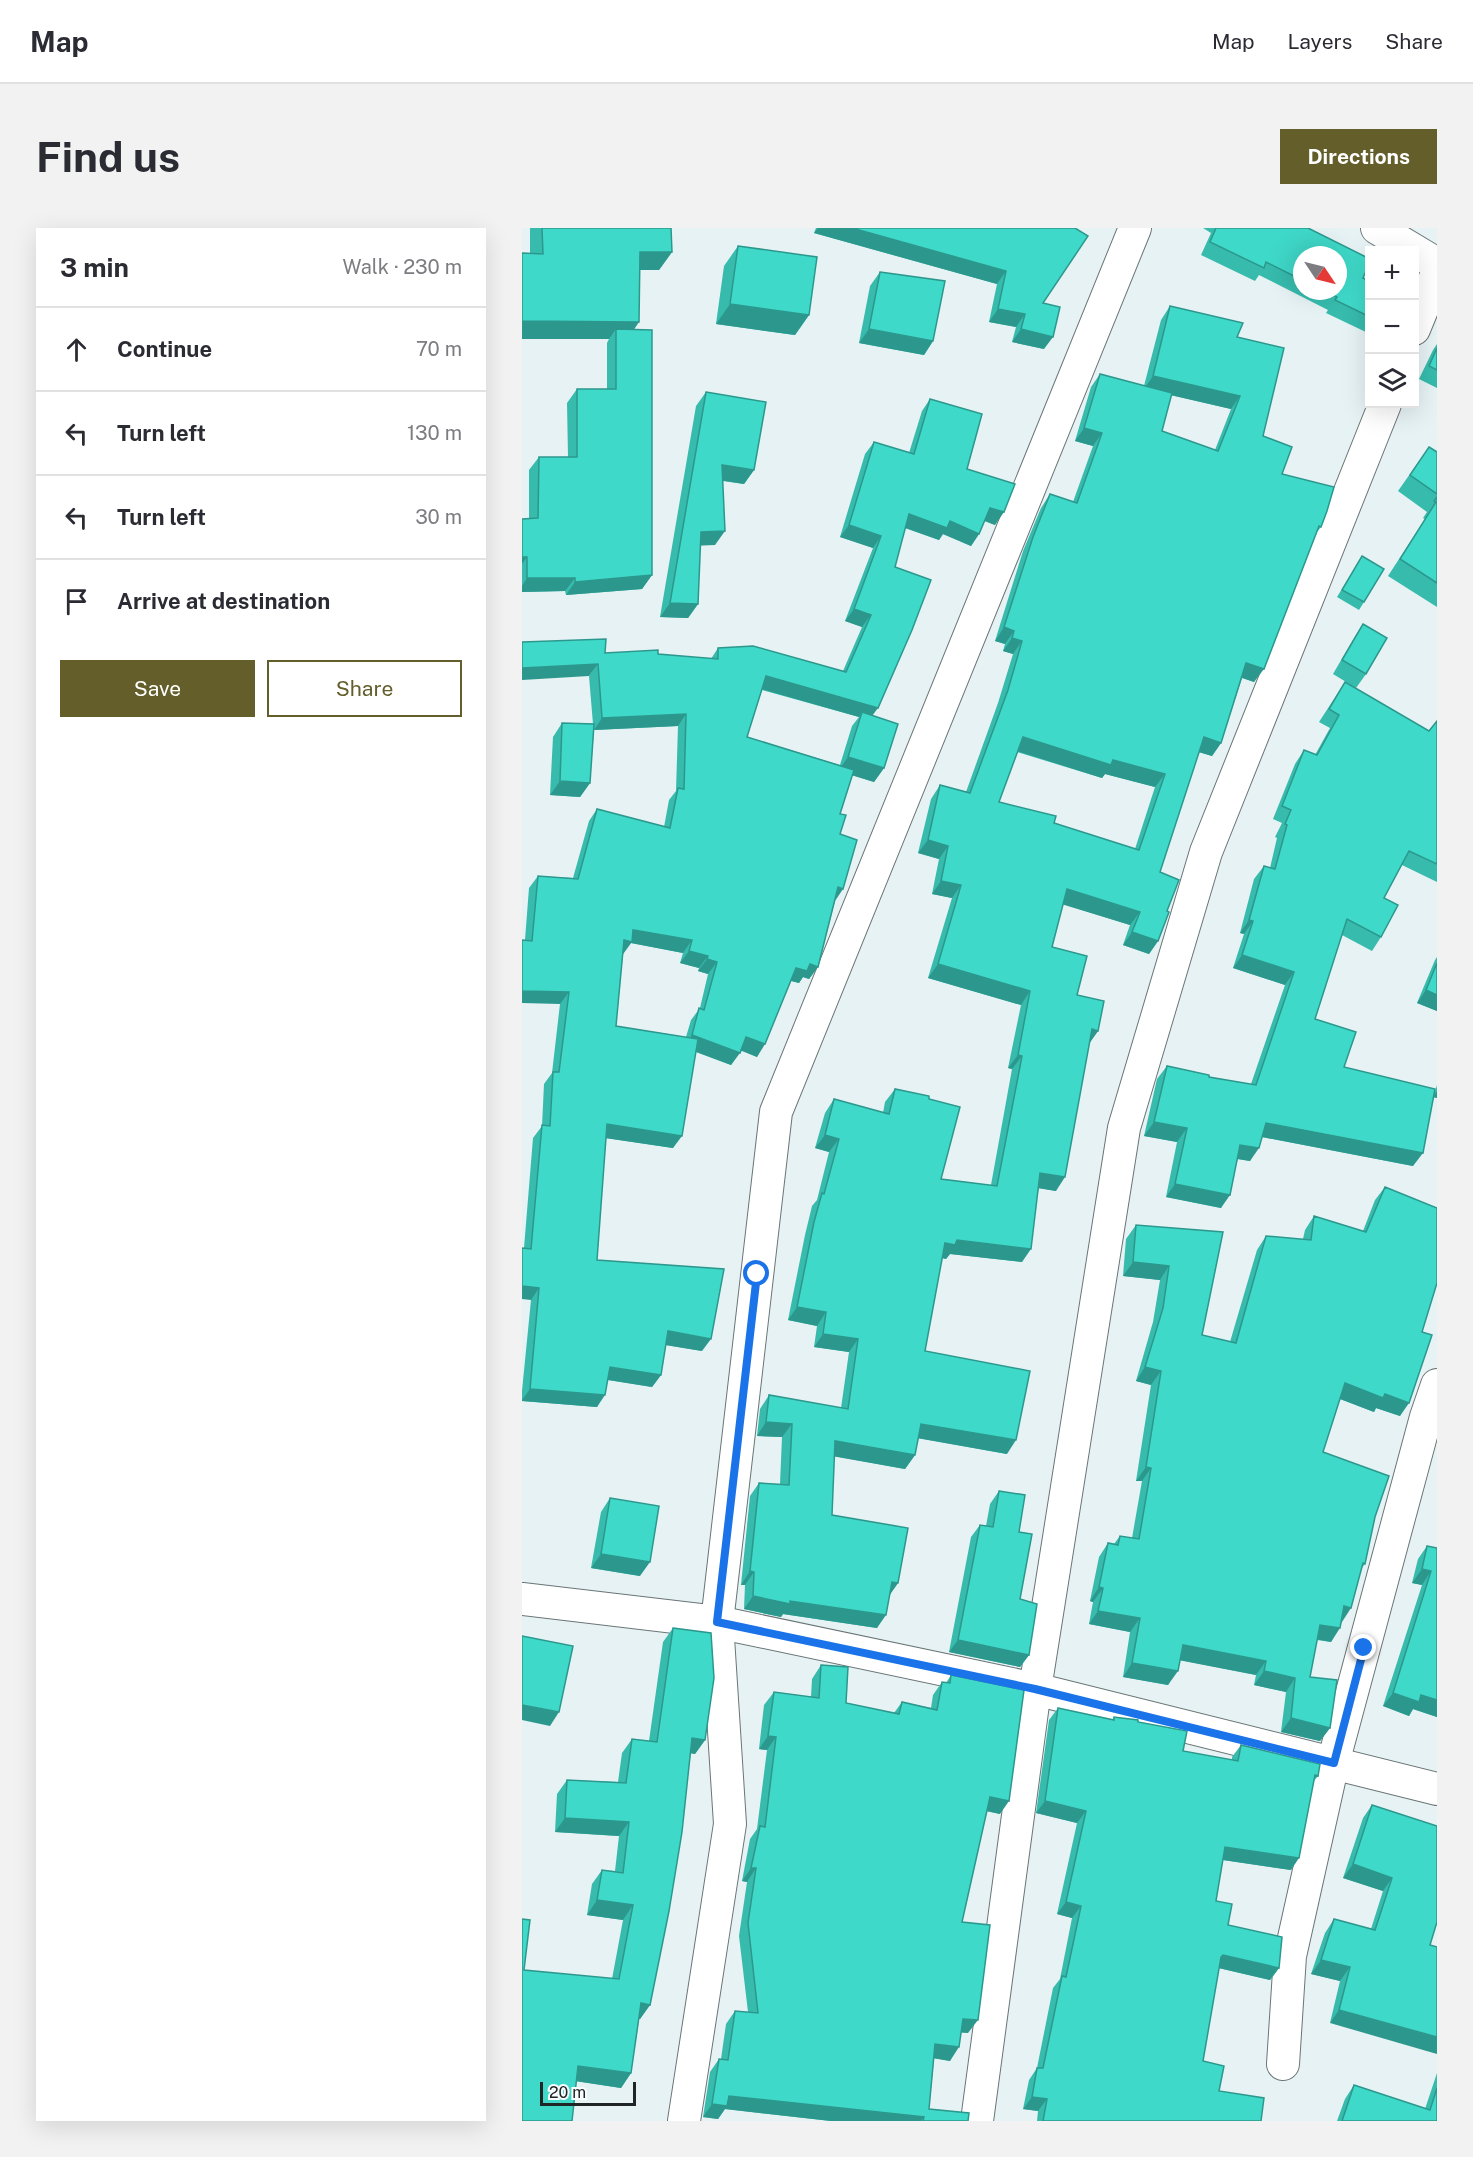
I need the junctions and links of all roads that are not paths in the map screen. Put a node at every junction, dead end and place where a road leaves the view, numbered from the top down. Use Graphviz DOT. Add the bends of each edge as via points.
graph roads {
  1 [pos="1135,228"];
  2 [pos="1377,228"];
  3 [pos="1437,264"];
  4 [pos="1437,273"];
  5 [pos="1419,317"];
  6 [pos="1383,408"];
  7 [pos="1437,1385"];
  8 [pos="522,1599"];
  9 [pos="717,1622"];
  10 [pos="1035,1689"];
  11 [pos="1334,1763"];
  12 [pos="1437,1789"];
  13 [pos="1283,2064"];
  14 [pos="684,2121"];
  15 [pos="977,2121"];
  1 -- 9 [label="street" via="776,1112"];
  2 -- 3 [label="street"];
  4 -- 5 [label="street"];
  6 -- 10 [label="street" via="1206,852 1124,1128"];
  7 -- 11 [label="street"];
  8 -- 9 [label="street"];
  9 -- 10 [label="street"];
  9 -- 14 [label="street" via="730,1824"];
  10 -- 11 [label="street"];
  10 -- 15 [label="street"];
  11 -- 12 [label="street"];
  11 -- 13 [label="street" via="1290,1956"];
}
